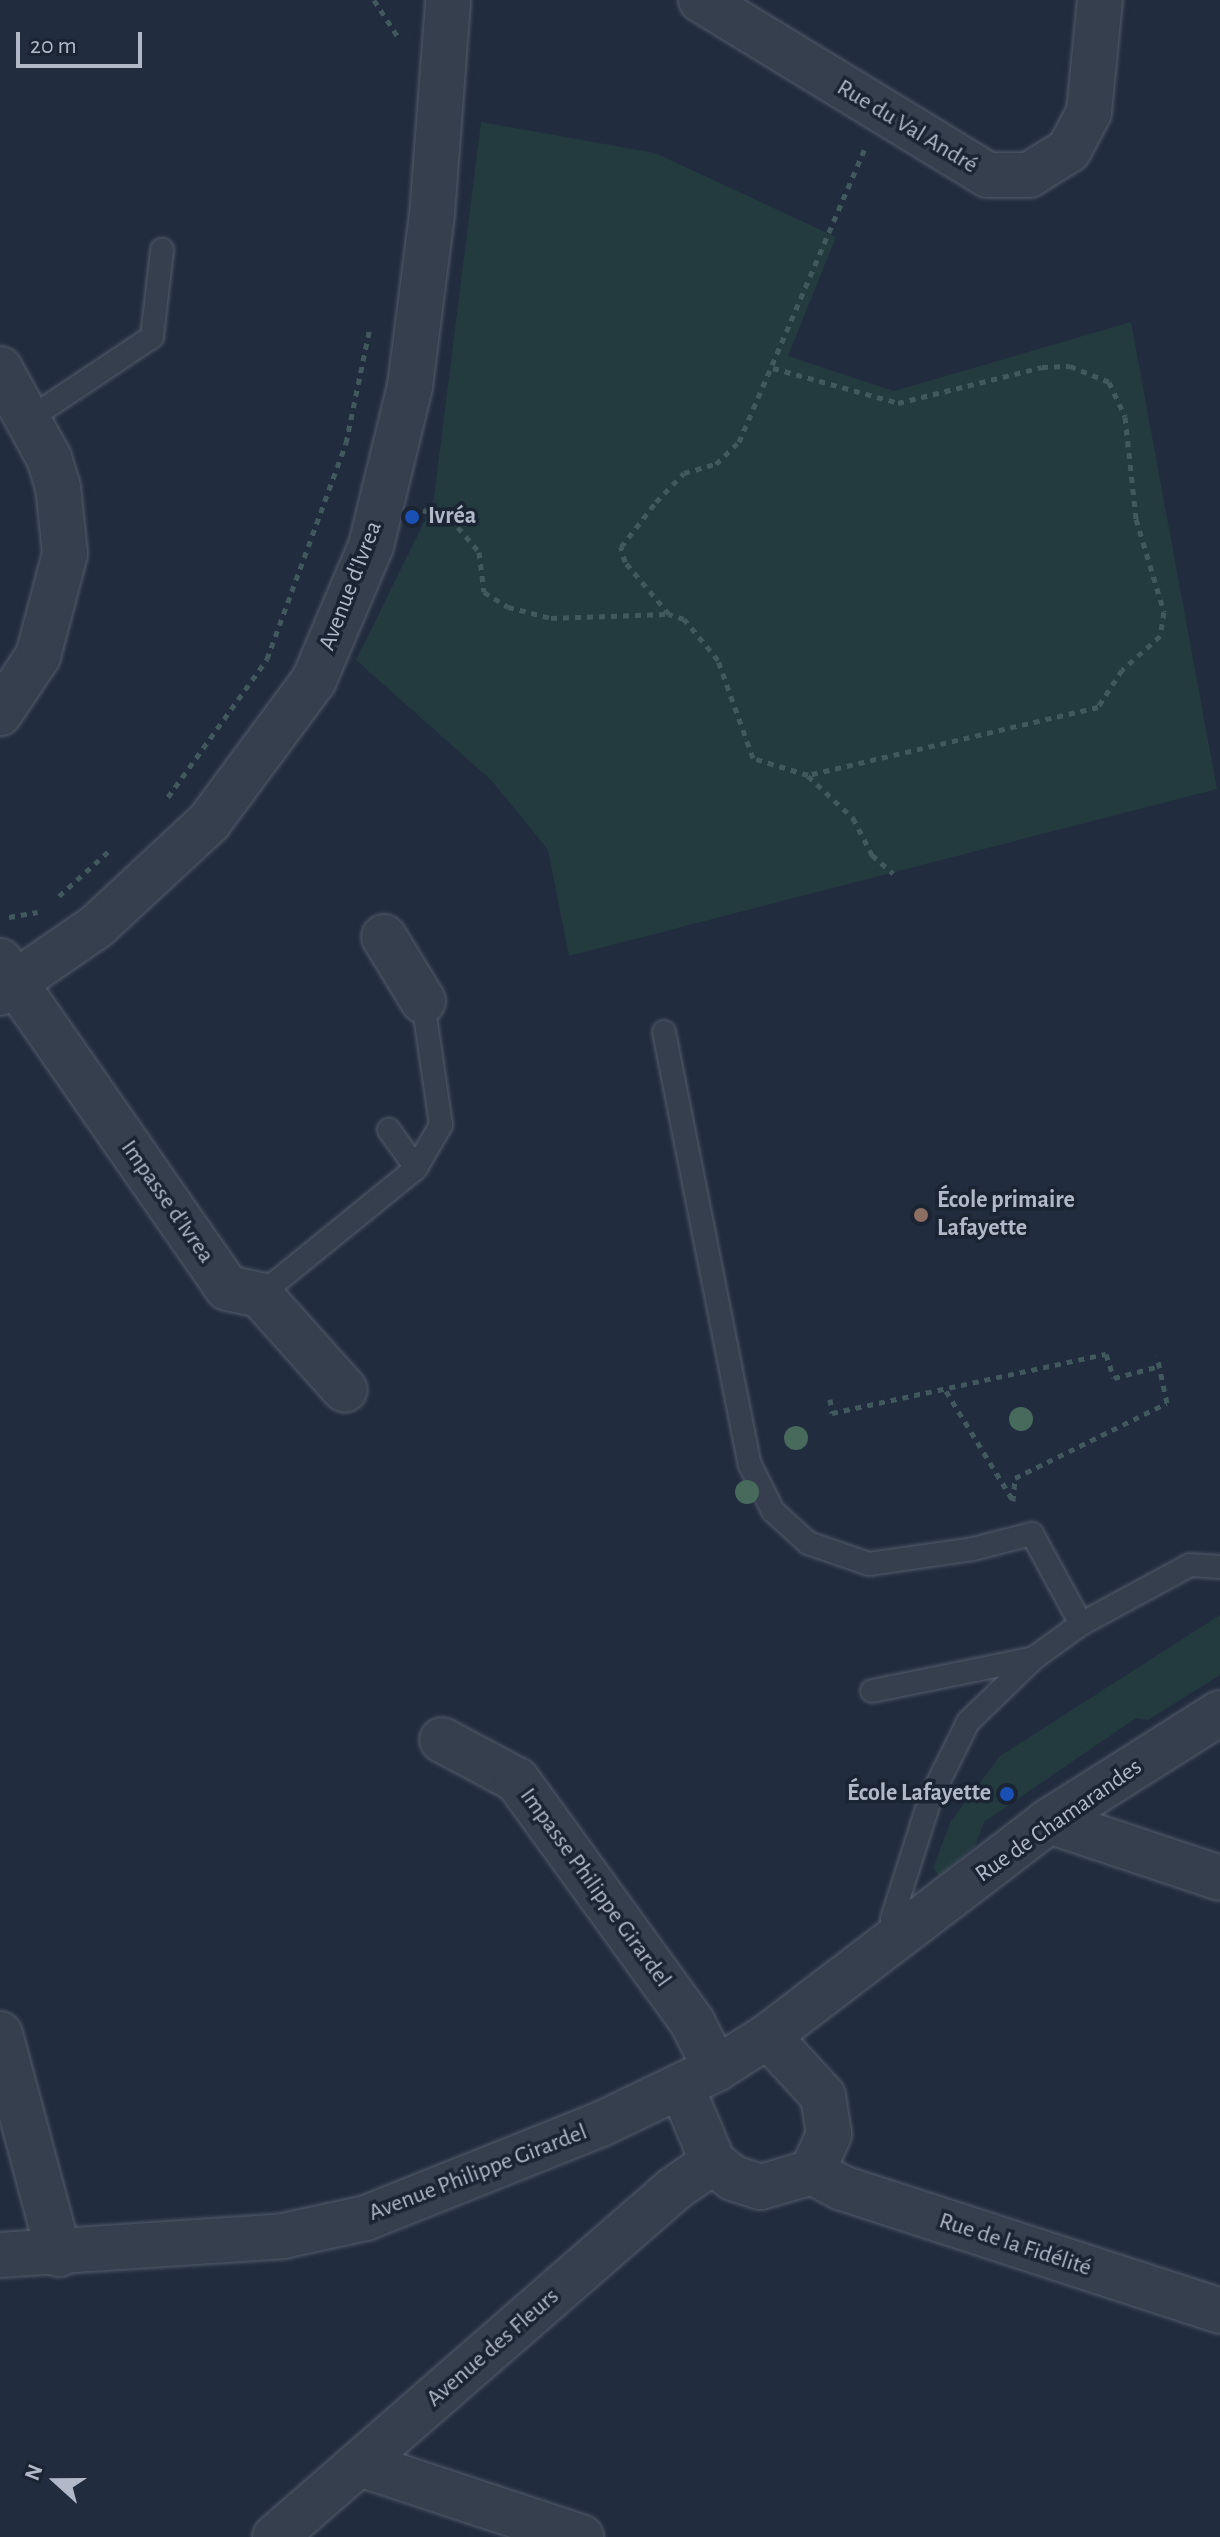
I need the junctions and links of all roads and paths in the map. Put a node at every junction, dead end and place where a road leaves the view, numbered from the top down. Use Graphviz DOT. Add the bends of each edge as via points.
graph roads {
  1 [pos="374,0"];
  2 [pos="448,0"];
  3 [pos="701,0"];
  4 [pos="1100,0"];
  5 [pos="402,50"];
  6 [pos="882,114"];
  7 [pos="162,250"];
  8 [pos="371,323"];
  9 [pos="773,368"];
  10 [pos="0,369"];
  11 [pos="29,419"];
  12 [pos="422,510"];
  13 [pos="669,614"];
  14 [pos="0,713"];
  15 [pos="808,775"];
  16 [pos="166,800"];
  17 [pos="121,840"];
  18 [pos="893,873"];
  19 [pos="53,901"];
  20 [pos="41,911"];
  21 [pos="0,918"];
  22 [pos="384,937"];
  23 [pos="5,979"];
  24 [pos="423,1001"];
  25 [pos="664,1032"];
  26 [pos="389,1130"];
  27 [pos="416,1168"];
  28 [pos="260,1295"];
  29 [pos="1157,1356"];
  30 [pos="1160,1366"];
  31 [pos="345,1390"];
  32 [pos="946,1390"];
  33 [pos="830,1399"];
  34 [pos="1013,1501"];
  35 [pos="1032,1534"];
  36 [pos="1220,1567"];
  37 [pos="1081,1624"];
  38 [pos="1034,1658"];
  39 [pos="872,1691"];
  40 [pos="1220,1713"];
  41 [pos="442,1740"];
  42 [pos="1049,1821"];
  43 [pos="1220,1878"];
  44 [pos="902,1934"];
  45 [pos="0,2034"];
  46 [pos="768,2036"];
  47 [pos="698,2077"];
  48 [pos="713,2162"];
  49 [pos="812,2172"];
  50 [pos="59,2254"];
  51 [pos="0,2255"];
  52 [pos="1220,2311"];
  53 [pos="360,2464"];
  54 [pos="275,2537"];
  55 [pos="581,2537"];
  1 -- 5 [label="path"];
  2 -- 23 [label="street, Avenue d'Ivrea" via="432,215 410,386 371,546 314,680 209,822 97,926"];
  3 -- 6 [label="street, Rue du Val André"];
  4 -- 6 [label="street, Rue du Val André" via="1089,112 1069,150 1029,175 988,175"];
  6 -- 9 [label="path" via="825,235"];
  7 -- 11 [label="lane" via="152,337"];
  8 -- 16 [label="path" via="346,443 267,659"];
  9 -- 13 [label="path" via="739,442 716,464 684,473 621,547 625,562"];
  9 -- 15 [label="path" via="898,403 1042,367 1070,366 1109,382 1125,417 1136,519 1164,612 1160,636 1122,670 1098,707"];
  10 -- 11 [label="street"];
  11 -- 14 [label="street" via="58,487 65,554 38,656"];
  12 -- 13 [label="path" via="450,518 479,552 484,592 508,607 551,618"];
  13 -- 15 [label="path" via="684,619 718,660 753,758"];
  15 -- 18 [label="path" via="853,818 872,855"];
  17 -- 19 [label="path"];
  20 -- 21 [label="path"];
  22 -- 24 [label="street"];
  23 -- 28 [label="street, Impasse d'Ivrea" via="227,1288"];
  24 -- 27 [label="lane" via="441,1125"];
  25 -- 35 [label="lane" via="750,1465 773,1511 808,1543 869,1564 973,1549"];
  26 -- 27 [label="lane"];
  27 -- 28 [label="lane"];
  28 -- 31 [label="street, Impasse d'Ivrea"];
  29 -- 30 [label="path"];
  30 -- 32 [label="path" via="1114,1378 1106,1354"];
  30 -- 34 [label="path" via="1167,1403 1015,1478"];
  32 -- 33 [label="path" via="832,1413"];
  32 -- 34 [label="path"];
  34 -- 35 [label="path"];
  35 -- 37 [label="lane"];
  36 -- 37 [label="lane" via="1190,1565"];
  37 -- 38 [label="lane"];
  38 -- 39 [label="lane"];
  38 -- 44 [label="lane" via="968,1722 936,1786 892,1919"];
  40 -- 42 [label="street, Rue de Chamarandes"];
  41 -- 47 [label="street, Impasse Philippe Girardel" via="517,1780 692,2022"];
  42 -- 43 [label="street"];
  42 -- 44 [label="street, Rue de Chamarandes"];
  44 -- 46 [label="street, Avenue Philippe Girardel"];
  45 -- 50 [label="street"];
  46 -- 47 [label="street, Avenue Philippe Girardel"];
  46 -- 49 [label="street" via="823,2096 829,2134"];
  47 -- 48 [label="street"];
  47 -- 50 [label="street, Avenue Philippe Girardel" via="558,2143 366,2218 283,2236"];
  48 -- 49 [label="street" via="733,2178 761,2187"];
  48 -- 53 [label="street, Avenue des Fleurs" via="674,2189"];
  49 -- 52 [label="street, Rue de la Fidélité" via="842,2188"];
  50 -- 51 [label="street, Avenue Philippe Girardel"];
  53 -- 54 [label="street, Avenue des Fleurs"];
  53 -- 55 [label="street"];
}
